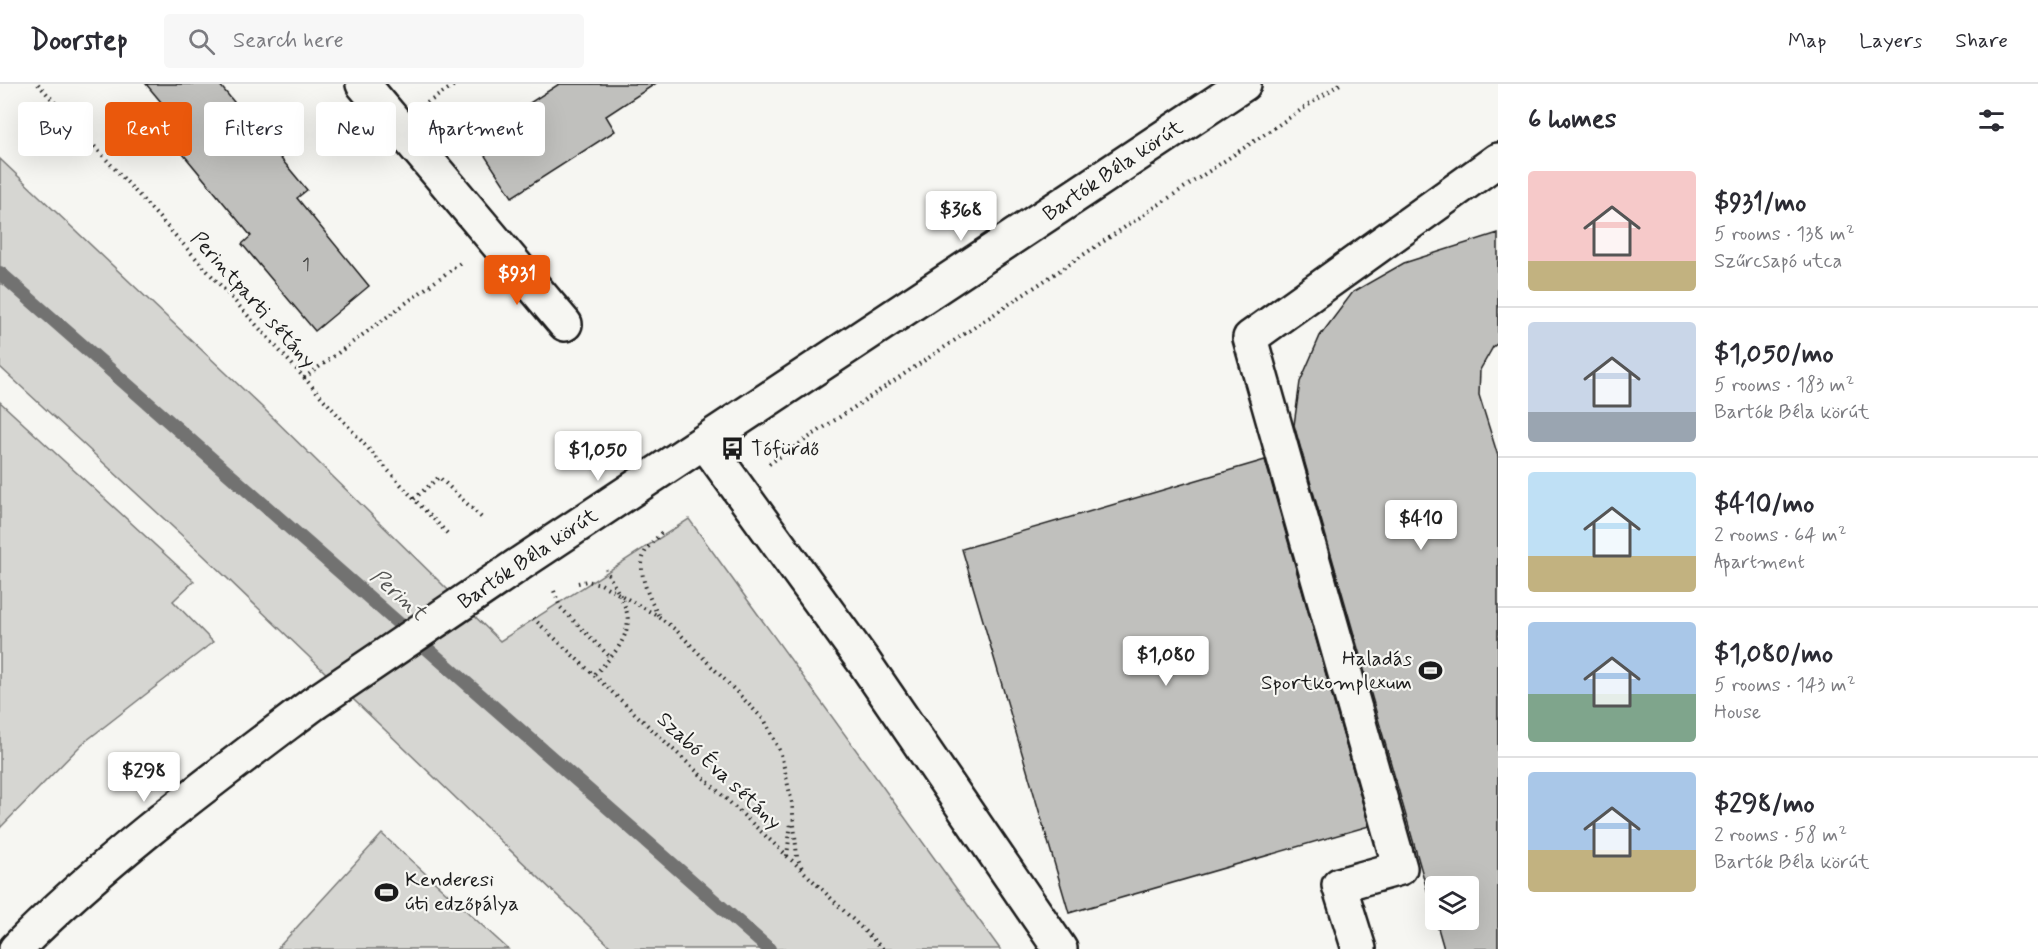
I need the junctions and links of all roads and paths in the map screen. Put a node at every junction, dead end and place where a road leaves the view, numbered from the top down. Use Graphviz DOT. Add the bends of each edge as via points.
graph roads {
  1 [pos="38,84"];
  2 [pos="363,84"];
  3 [pos="1244,84"];
  4 [pos="1341,84"];
  5 [pos="1498,160"];
  6 [pos="501,247"];
  7 [pos="565,324"];
  8 [pos="304,378"];
  9 [pos="705,442"];
  10 [pos="736,486"];
  11 [pos="414,499"];
  12 [pos="484,520"];
  13 [pos="662,532"];
  14 [pos="448,534"];
  15 [pos="606,569"];
  16 [pos="578,583"];
  17 [pos="554,591"];
  18 [pos="619,596"];
  19 [pos="658,616"];
  20 [pos="533,618"];
  21 [pos="611,658"];
  22 [pos="595,674"];
  23 [pos="792,803"];
  24 [pos="788,857"];
  25 [pos="802,870"];
  26 [pos="16,949"];
  27 [pos="883,949"];
  28 [pos="1060,949"];
  29 [pos="1359,949"];
  1 -- 8 [label="path, Perintparti sétány"];
  2 -- 6 [label="street"];
  3 -- 9 [label="street, Bartók Béla körút"];
  4 -- 10 [label="path"];
  5 -- 29 [label="street" via="1250,338 1400,868 1339,885"];
  6 -- 7 [label="street"];
  6 -- 8 [label="path"];
  8 -- 11 [label="path, Perintparti sétány"];
  9 -- 10 [label="street"];
  9 -- 26 [label="street, Bartók Béla körút, bridge" via="313,704 100,872"];
  10 -- 28 [label="street" via="864,662"];
  11 -- 12 [label="path" via="439,477"];
  11 -- 14 [label="path, Perintparti sétány"];
  13 -- 19 [label="path" via="646,550 642,564 646,591"];
  15 -- 18 [label="path"];
  16 -- 18 [label="path" via="601,584"];
  17 -- 21 [label="path" via="560,607"];
  18 -- 19 [label="path"];
  18 -- 21 [label="path" via="628,625"];
  19 -- 23 [label="path" via="765,721 781,754"];
  20 -- 22 [label="path, Szabó Éva sétány"];
  21 -- 22 [label="path"];
  22 -- 24 [label="path, Szabó Éva sétány"];
  23 -- 24 [label="path"];
  23 -- 25 [label="path" via="797,857"];
  24 -- 25 [label="path, Szabó Éva sétány"];
  25 -- 27 [label="path, Szabó Éva sétány"];
}
